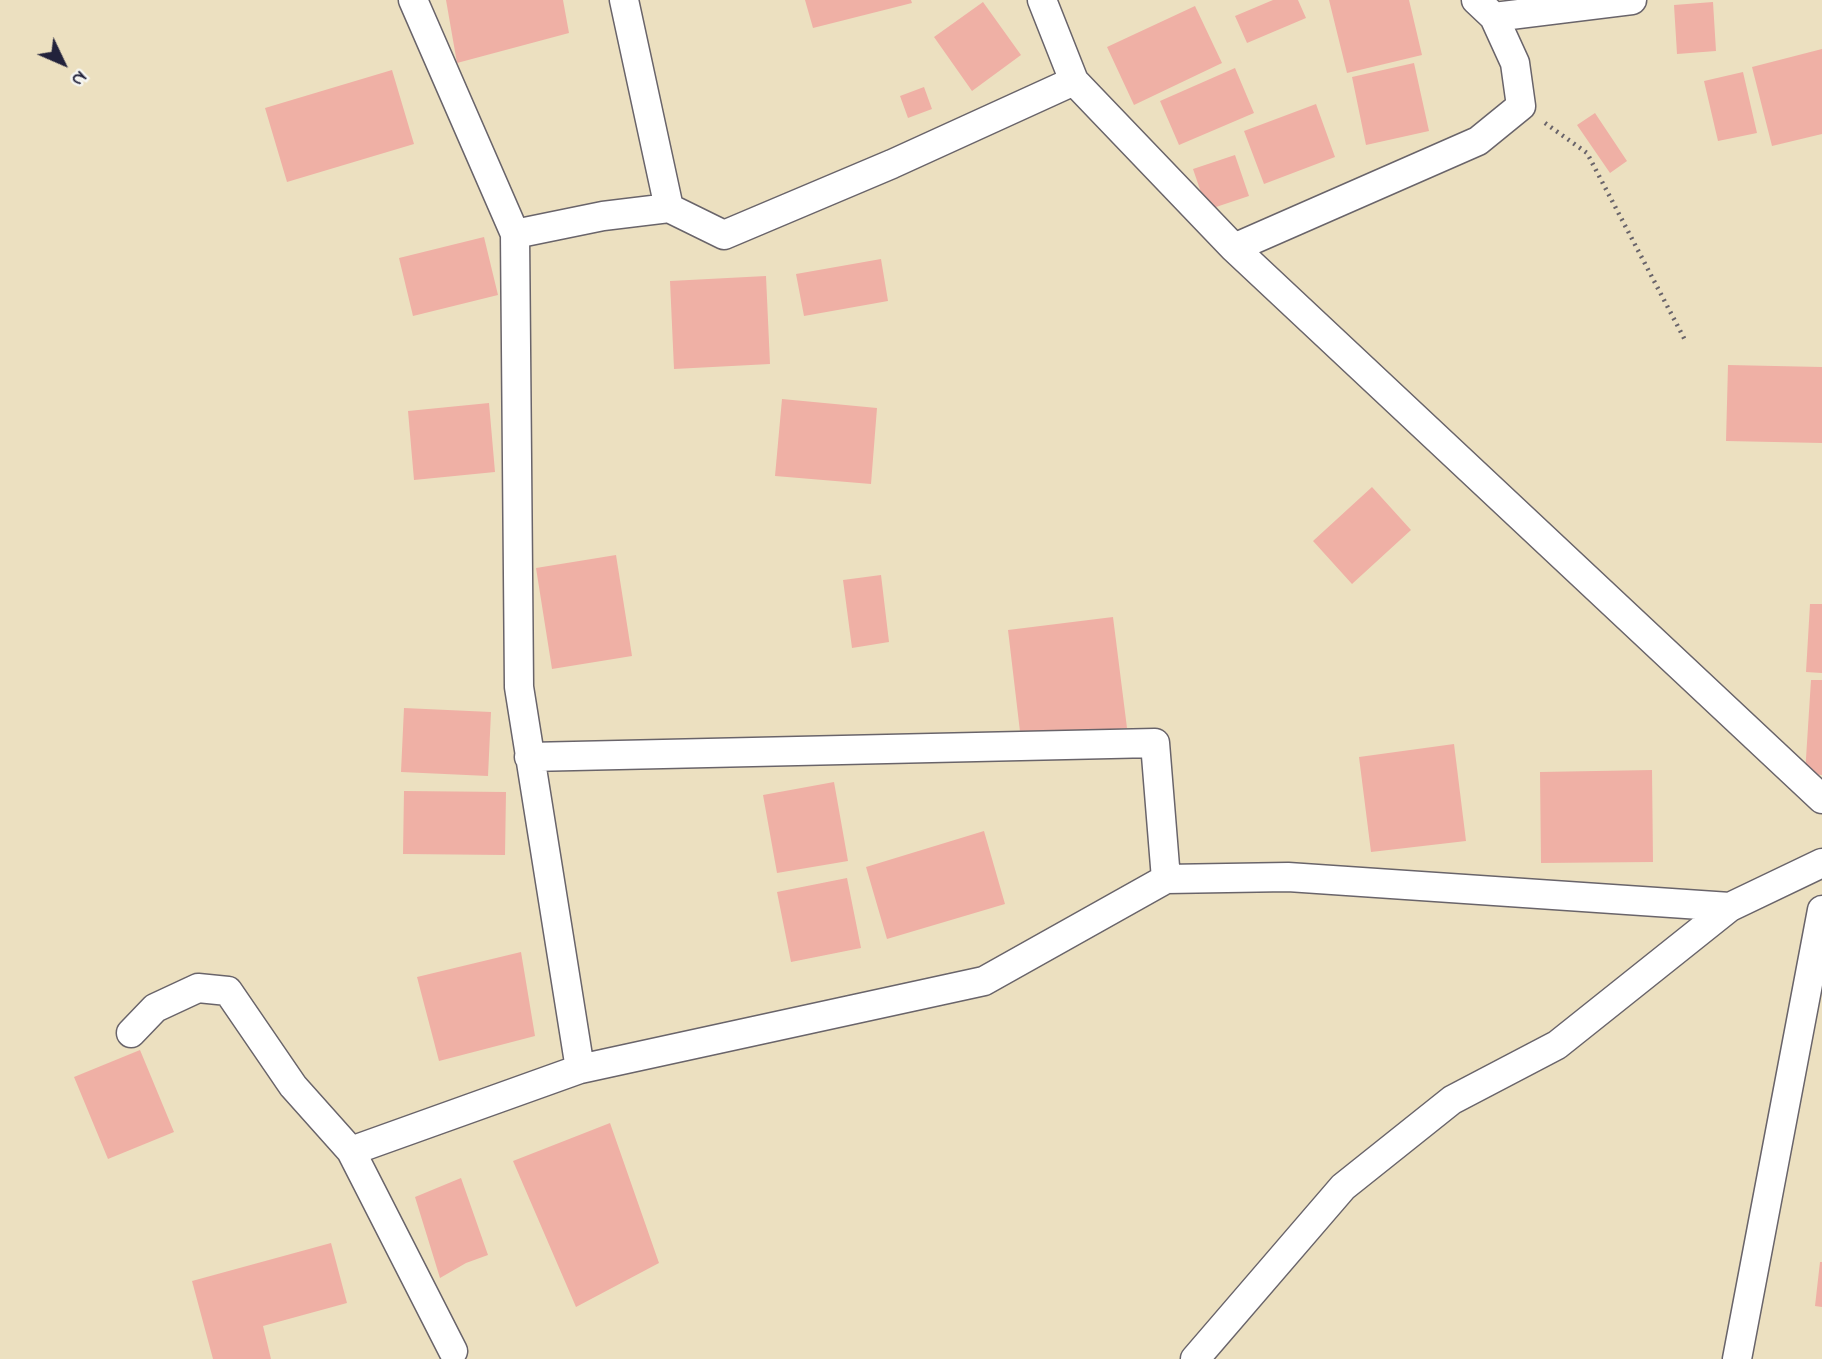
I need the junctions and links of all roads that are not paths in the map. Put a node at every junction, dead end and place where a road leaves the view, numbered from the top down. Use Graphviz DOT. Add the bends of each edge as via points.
graph roads {
  1 [pos="413,0"];
  2 [pos="624,0"];
  3 [pos="1042,0"];
  4 [pos="1632,0"];
  5 [pos="1485,8"];
  6 [pos="1074,81"];
  7 [pos="669,208"];
  8 [pos="515,234"];
  9 [pos="1234,248"];
  10 [pos="529,757"];
  11 [pos="1822,799"];
  12 [pos="1822,863"];
  13 [pos="1166,879"];
  14 [pos="1730,907"];
  15 [pos="1822,910"];
  16 [pos="131,1033"];
  17 [pos="580,1069"];
  18 [pos="351,1152"];
  19 [pos="453,1351"];
  20 [pos="1195,1359"];
  21 [pos="1737,1359"];
  1 -- 8 [label="street"];
  2 -- 7 [label="street"];
  3 -- 6 [label="street"];
  4 -- 5 [label="street"];
  5 -- 9 [label="street" via="1516,63 1521,106 1478,141"];
  6 -- 7 [label="street" via="724,235"];
  6 -- 9 [label="street"];
  7 -- 8 [label="street"];
  8 -- 10 [label="street" via="519,687"];
  9 -- 11 [label="street"];
  10 -- 13 [label="street" via="1155,743"];
  10 -- 17 [label="street"];
  12 -- 14 [label="street"];
  13 -- 14 [label="street" via="1289,877"];
  13 -- 17 [label="street" via="984,981"];
  14 -- 20 [label="street" via="1557,1045 1452,1100 1343,1187"];
  15 -- 21 [label="street"];
  16 -- 18 [label="street" via="155,1008 198,988 228,991 293,1086"];
  17 -- 18 [label="street"];
  18 -- 19 [label="street"];
}
